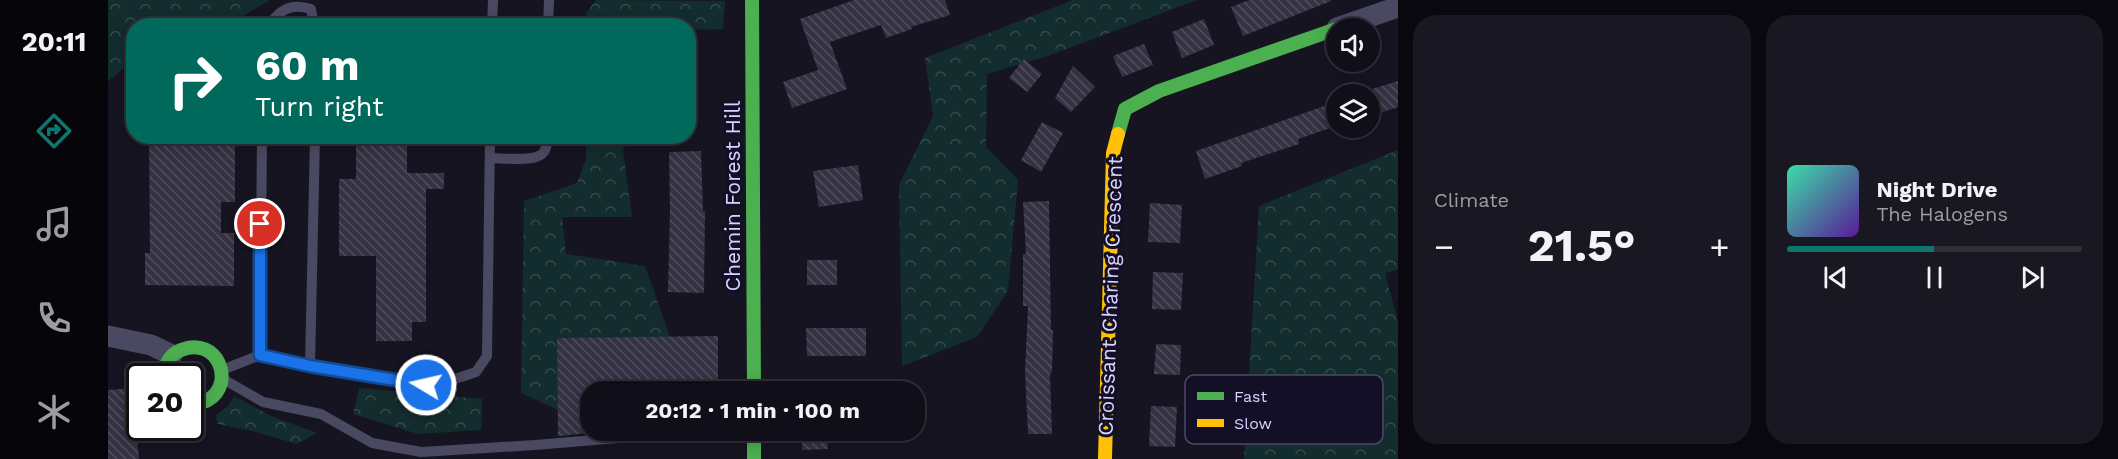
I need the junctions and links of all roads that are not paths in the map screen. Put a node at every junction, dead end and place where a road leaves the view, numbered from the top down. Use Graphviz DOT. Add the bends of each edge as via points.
graph roads {
  1 [pos="493,0"];
  2 [pos="549,0"];
  3 [pos="752,0"];
  4 [pos="1398,7"];
  5 [pos="275,18"];
  6 [pos="313,18"];
  7 [pos="492,18"];
  8 [pos="548,18"];
  9 [pos="1368,18"];
  10 [pos="1326,33"];
  11 [pos="262,144"];
  12 [pos="315,144"];
  13 [pos="490,144"];
  14 [pos="547,144"];
  15 [pos="490,158"];
  16 [pos="108,336"];
  17 [pos="172,355"];
  18 [pos="260,355"];
  19 [pos="168,363"];
  20 [pos="310,366"];
  21 [pos="223,374"];
  22 [pos="754,381"];
  23 [pos="204,403"];
  24 [pos="583,441"];
  25 [pos="754,441"];
  26 [pos="754,459"];
  27 [pos="1105,459"];
  1 -- 7 [label="lane"];
  2 -- 8 [label="lane"];
  3 -- 22 [label="street, Chemin Forest Hill"];
  4 -- 9 [label="street, Croissant Charing Crescent"];
  5 -- 6 [label="lane" via="289,7 301,6 311,9"];
  10 -- 27 [label="street, Croissant Charing Crescent" via="1159,92 1125,109 1113,153"];
  11 -- 18 [label="lane"];
  12 -- 20 [label="lane"];
  13 -- 15 [label="lane"];
  14 -- 15 [label="lane" via="541,156"];
  15 -- 20 [label="lane" via="487,356 476,372 426,385"];
  16 -- 17 [label="street" via="151,345"];
  17 -- 19 [label="street"];
  17 -- 21 [label="street" via="183,347 204,348 219,361"];
  18 -- 20 [label="lane"];
  18 -- 21 [label="lane"];
  21 -- 23 [label="street" via="221,387"];
  21 -- 24 [label="lane" via="263,402 321,414 372,443 421,452"];
  25 -- 26 [label="street"];
}
